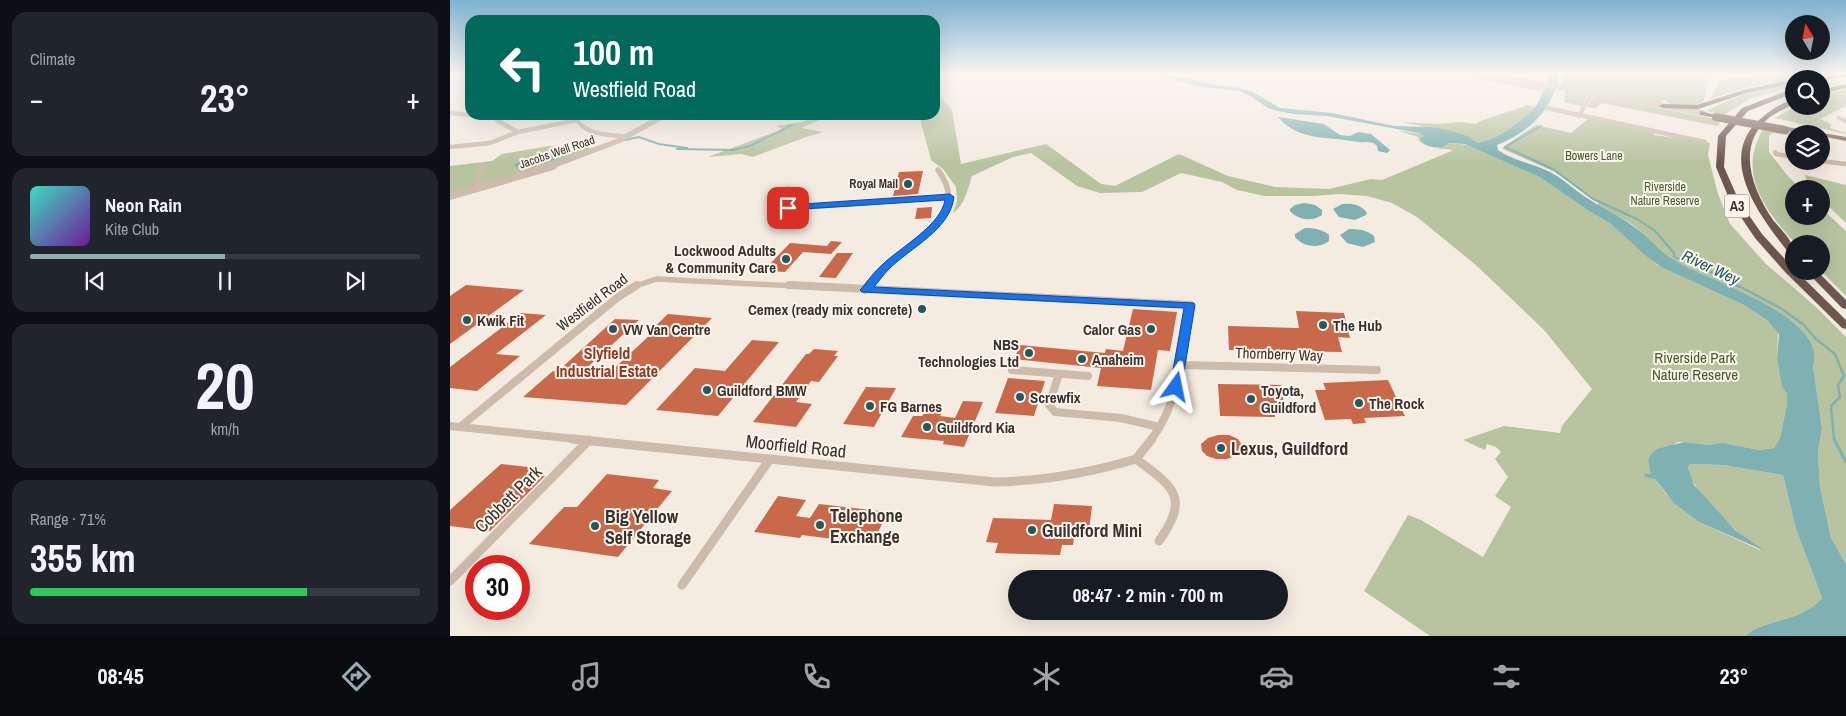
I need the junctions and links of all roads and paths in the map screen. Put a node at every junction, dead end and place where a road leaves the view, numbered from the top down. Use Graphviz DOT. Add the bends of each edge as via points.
graph roads {
  1 [pos="1586,104"];
  2 [pos="1648,104"];
  3 [pos="1649,104"];
  4 [pos="1709,104"];
  5 [pos="1755,104"];
  6 [pos="1663,106"];
  7 [pos="1785,106"];
  8 [pos="1547,108"];
  9 [pos="450,113"];
  10 [pos="465,114"];
  11 [pos="1704,114"];
  12 [pos="1579,116"];
  13 [pos="1839,118"];
  14 [pos="496,120"];
  15 [pos="570,120"];
  16 [pos="580,120"];
  17 [pos="656,120"];
  18 [pos="1846,122"];
  19 [pos="1785,129"];
  20 [pos="518,132"];
  21 [pos="627,137"];
  22 [pos="1830,137"];
  23 [pos="1846,140"];
  24 [pos="1706,142"];
  25 [pos="450,147"];
  26 [pos="1775,152"];
  27 [pos="1785,156"];
  28 [pos="1830,162"];
  29 [pos="1846,164"];
  30 [pos="479,165"];
  31 [pos="938,170"];
  32 [pos="475,189"];
  33 [pos="788,189"];
  34 [pos="450,196"];
  35 [pos="950,197"];
  36 [pos="1785,242"];
  37 [pos="1820,280"];
  38 [pos="865,290"];
  39 [pos="1846,306"];
  40 [pos="1846,326"];
  41 [pos="1181,365"];
  42 [pos="1012,370"];
  43 [pos="1377,370"];
  44 [pos="1059,374"];
  45 [pos="1088,376"];
  46 [pos="450,426"];
  47 [pos="460,427"];
  48 [pos="1159,427"];
  49 [pos="589,440"];
  50 [pos="770,459"];
  51 [pos="1136,459"];
  52 [pos="1159,541"];
  53 [pos="450,581"];
  54 [pos="682,585"];
  1 -- 12 [label="street"];
  2 -- 11 [label="street"];
  3 -- 6 [label="street"];
  4 -- 6 [label="highway" via="1692,108"];
  4 -- 11 [label="highway" via="1703,109"];
  5 -- 40 [label="highway, A3" via="1724,130 1718,148 1720,169 1730,195 1756,232"];
  6 -- 11 [label="street"];
  7 -- 36 [label="highway, A3" via="1758,125 1748,141 1744,158 1746,178 1756,202"];
  8 -- 12 [label="street"];
  9 -- 10 [label="street"];
  11 -- 19 [label="main road, bridge"];
  12 -- 24 [label="street"];
  13 -- 18 [label="street"];
  14 -- 20 [label="street"];
  15 -- 20 [label="street"];
  16 -- 21 [label="street" via="581,126 589,130"];
  17 -- 21 [label="street, Jacobs Well Road"];
  20 -- 25 [label="street" via="490,143"];
  21 -- 32 [label="street, Jacobs Well Road" via="554,166"];
  22 -- 23 [label="main road"];
  26 -- 27 [label="street"];
  28 -- 29 [label="street"];
  30 -- 32 [label="street" via="482,166"];
  31 -- 35 [label="street" via="948,184"];
  32 -- 34 [label="street, Jacobs Well Road"];
  33 -- 35 [label="street" via="782,202 788,208"];
  35 -- 38 [label="street" via="940,221 885,267"];
  37 -- 39 [label="highway"];
  38 -- 41 [label="street, Westfield Road" via="1190,305"];
  38 -- 47 [label="street, Westfield Road" via="669,278 644,281 608,305"];
  41 -- 43 [label="street, Thornberry Way"];
  41 -- 48 [label="street" via="1171,405"];
  42 -- 44 [label="street"];
  44 -- 45 [label="street"];
  44 -- 48 [label="street" via="1049,405 1054,412 1131,419"];
  46 -- 47 [label="street, Moorfield Road"];
  47 -- 49 [label="street, Moorfield Road"];
  48 -- 51 [label="street"];
  49 -- 50 [label="street, Moorfield Road"];
  49 -- 53 [label="street, Cobbett Park"];
  50 -- 51 [label="street, Moorfield Road" via="995,482 1061,478"];
  50 -- 54 [label="street"];
  51 -- 52 [label="street" via="1172,488 1177,500 1177,513"];
}
